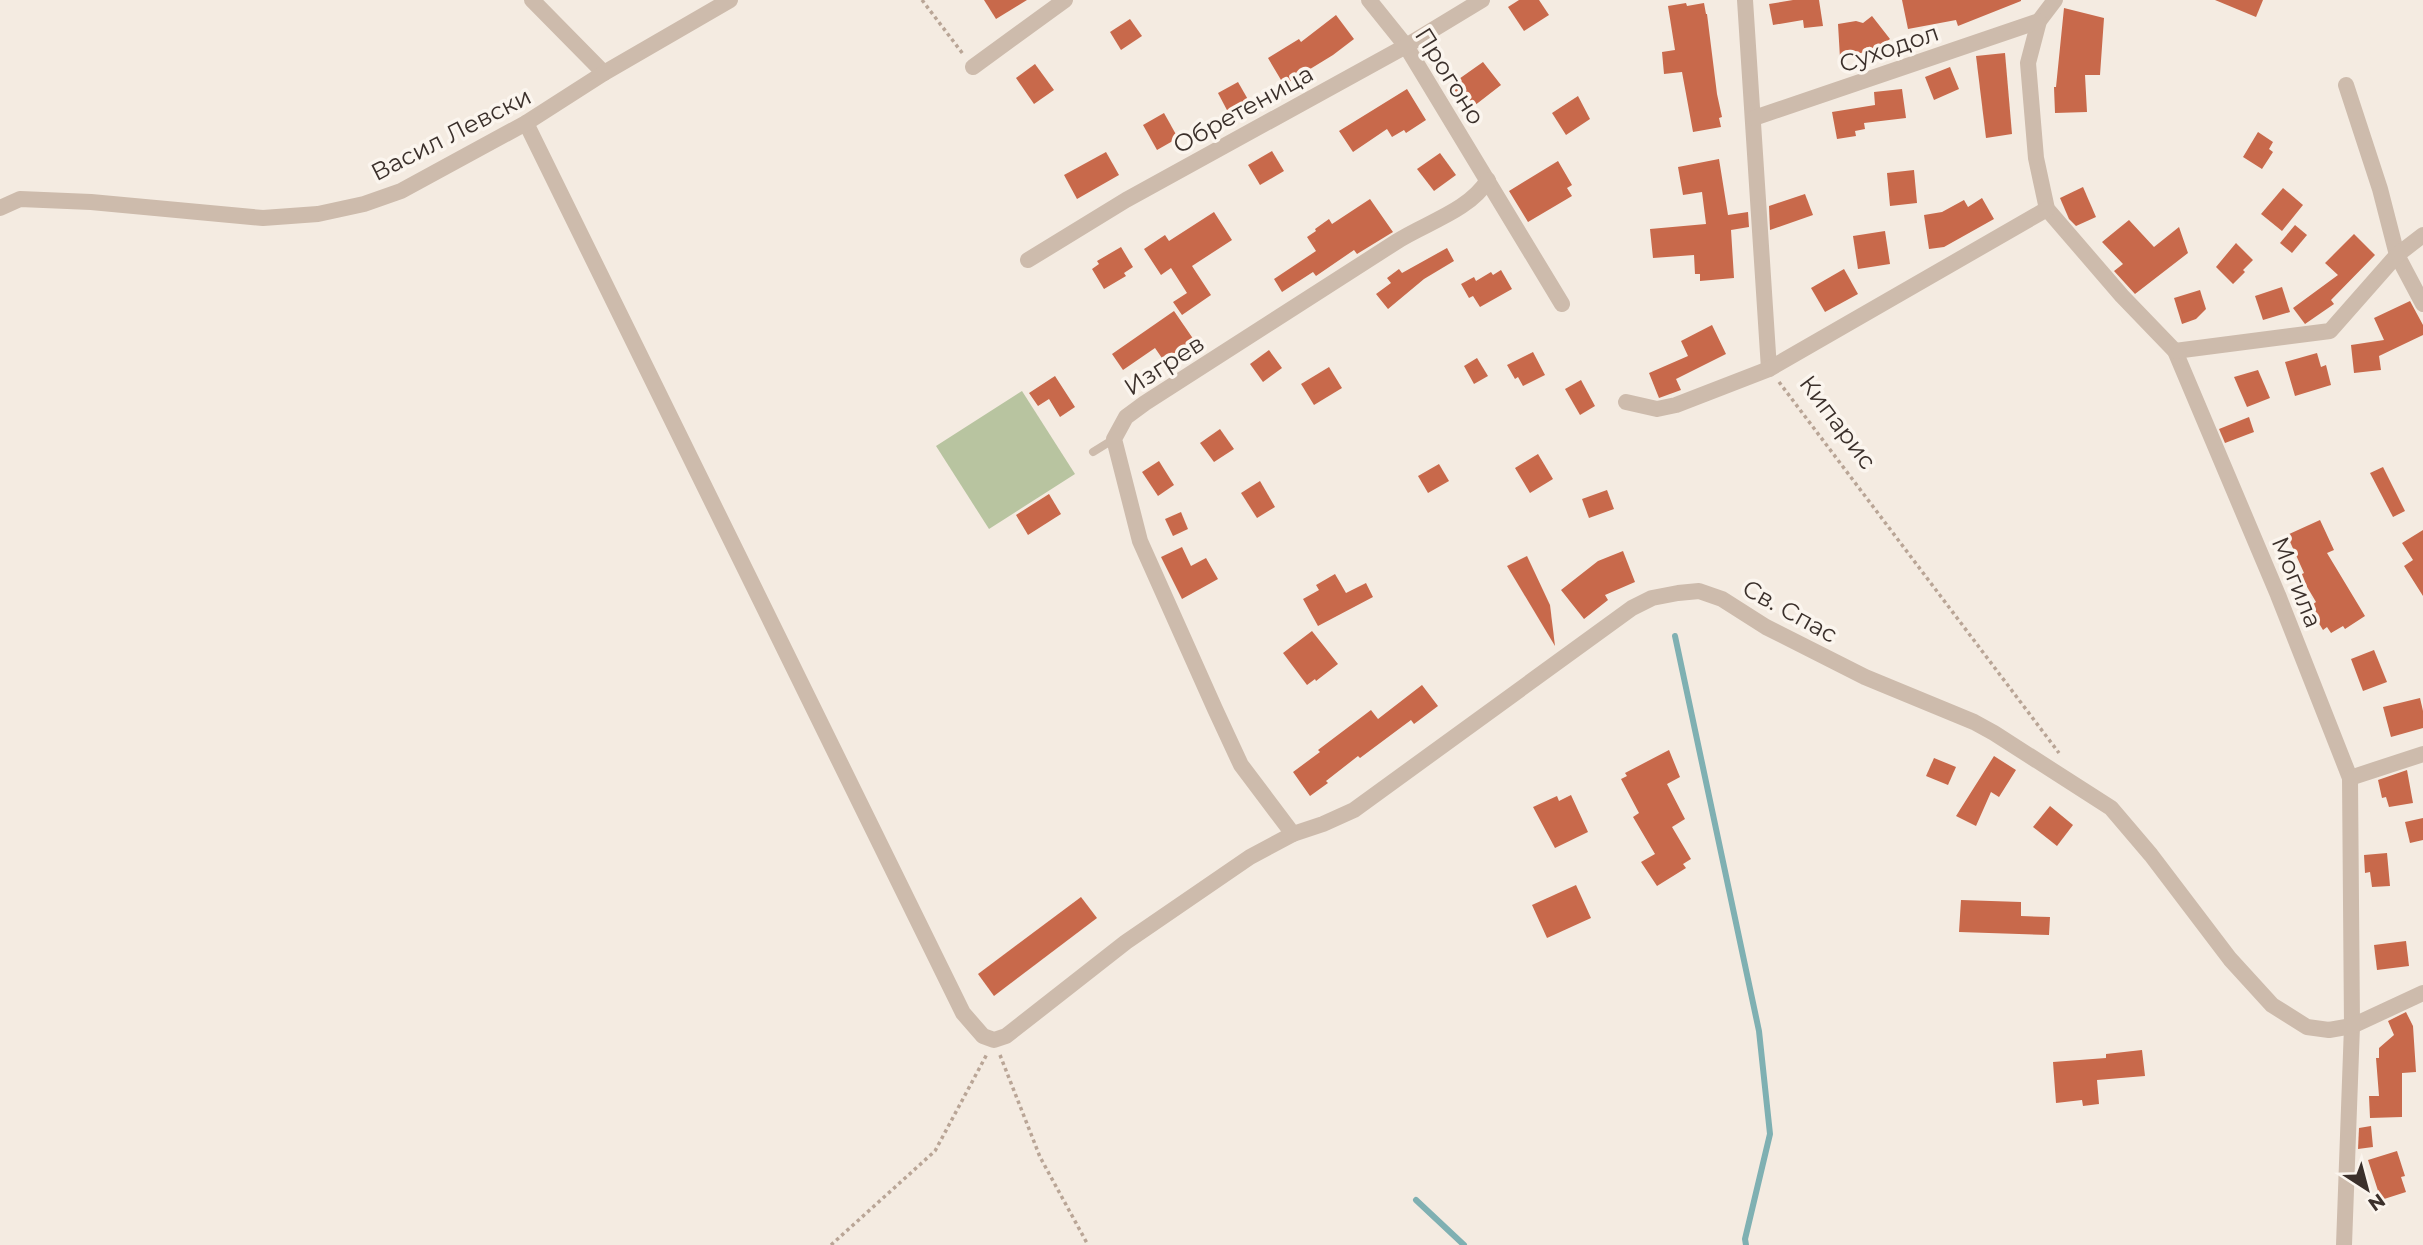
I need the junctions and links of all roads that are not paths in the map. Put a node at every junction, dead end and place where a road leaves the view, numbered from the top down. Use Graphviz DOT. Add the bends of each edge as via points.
graph roads {
  1 [pos="532,0"];
  2 [pos="730,0"];
  3 [pos="1065,0"];
  4 [pos="1369,0"];
  5 [pos="1482,0"];
  6 [pos="1745,0"];
  7 [pos="2055,0"];
  8 [pos="2039,21"];
  9 [pos="1406,46"];
  10 [pos="973,67"];
  11 [pos="604,73"];
  12 [pos="2346,85"];
  13 [pos="1754,118"];
  14 [pos="526,124"];
  15 [pos="1488,180"];
  16 [pos="0,208"];
  17 [pos="2048,209"];
  18 [pos="2423,235"];
  19 [pos="2397,255"];
  20 [pos="1028,260"];
  21 [pos="1562,304"];
  22 [pos="2423,304"];
  23 [pos="2175,351"];
  24 [pos="1769,369"];
  25 [pos="1626,402"];
  26 [pos="1114,439"];
  27 [pos="1093,452"];
  28 [pos="2423,754"];
  29 [pos="2350,778"];
  30 [pos="1293,834"];
  31 [pos="2423,993"];
  32 [pos="2351,1026"];
  33 [pos="2344,1245"];
  1 -- 11 [label="street"];
  2 -- 11 [label="street, Васил Левски"];
  3 -- 10 [label="street"];
  4 -- 9 [label="street, Прогоно"];
  5 -- 9 [label="street, Обретеница"];
  6 -- 13 [label="street, Кипарис"];
  7 -- 8 [label="street, Могила"];
  8 -- 13 [label="street, Суходол"];
  8 -- 17 [label="street, Могила" via="2028,63 2036,158"];
  9 -- 15 [label="street, Прогоно"];
  9 -- 20 [label="street, Обретеница" via="1126,200"];
  11 -- 14 [label="street, Васил Левски"];
  12 -- 19 [label="street"];
  13 -- 24 [label="street, Кипарис"];
  14 -- 16 [label="street, Васил Левски" via="401,191 318,214 263,218 19,199"];
  14 -- 30 [label="street, Св. Спас" via="963,1013 983,1036 994,1040 1014,1030 1126,942 1250,857"];
  15 -- 21 [label="street, Прогоно"];
  15 -- 26 [label="street, Изгрев" via="1465,203 1399,239 1144,403 1126,417"];
  17 -- 23 [label="street, Могила"];
  17 -- 24 [label="street"];
  18 -- 19 [label="street"];
  19 -- 22 [label="street"];
  19 -- 23 [label="street" via="2330,331"];
  23 -- 29 [label="street, Могила"];
  24 -- 25 [label="street" via="1676,405 1657,409"];
  26 -- 27 [label="lane"];
  26 -- 30 [label="street" via="1140,541 1215,709 1241,765"];
  28 -- 29 [label="street"];
  29 -- 32 [label="street, Могила"];
  30 -- 32 [label="street, Св. Спас" via="1354,810 1632,608 1652,598 1699,592 1722,599 1766,627 1865,677 1974,722 2111,808 2272,1005 2307,1027"];
  31 -- 32 [label="street"];
  32 -- 33 [label="street, Могила"];
}
